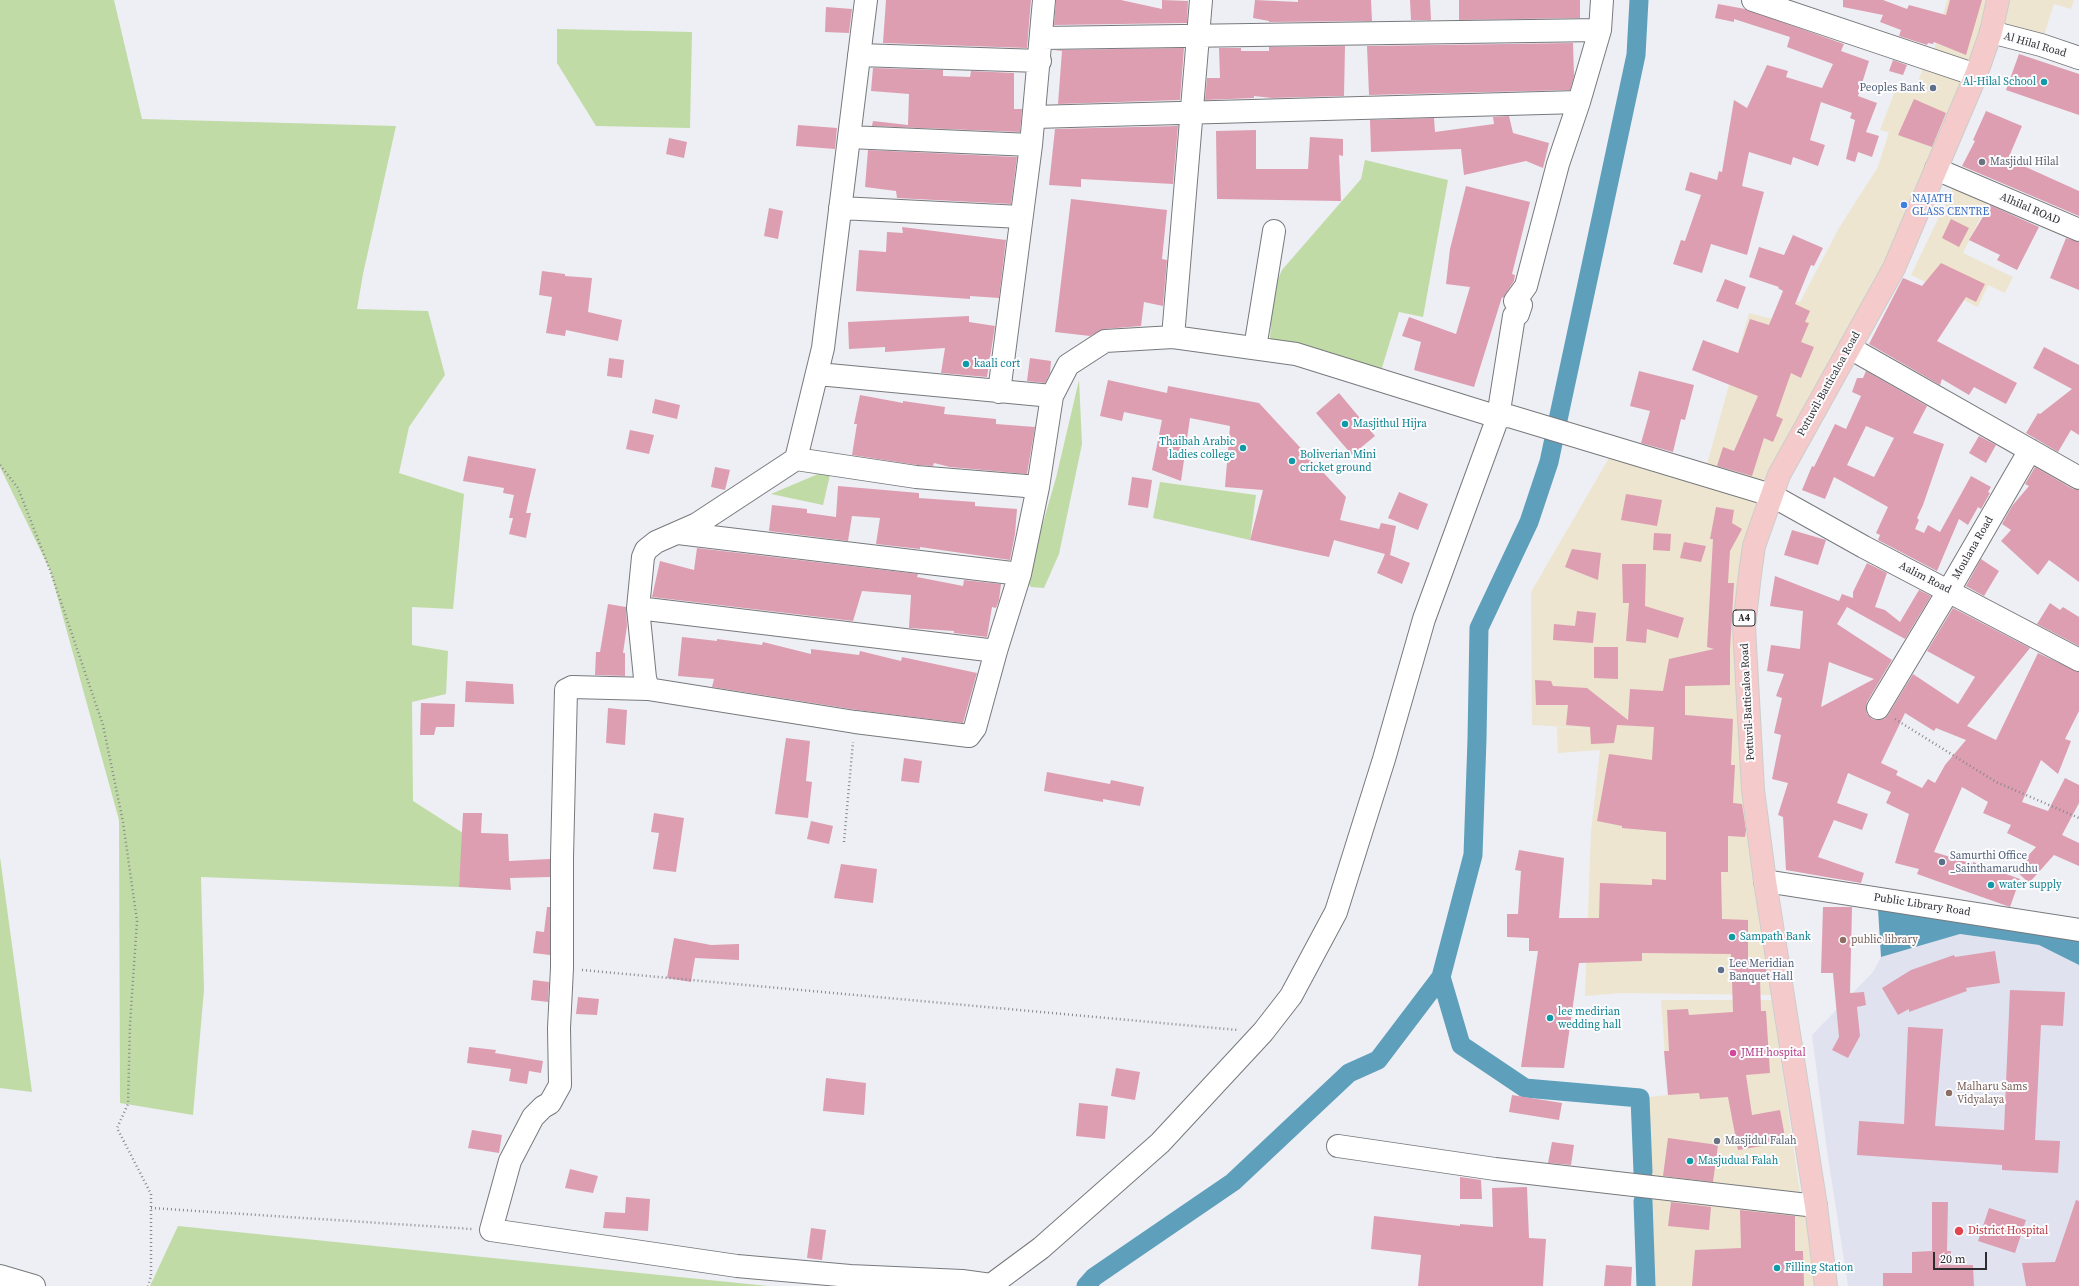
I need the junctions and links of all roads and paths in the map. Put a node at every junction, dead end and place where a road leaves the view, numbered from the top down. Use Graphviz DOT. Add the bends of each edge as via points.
graph roads {
  1 [pos="866,0"];
  2 [pos="1044,0"];
  3 [pos="1201,0"];
  4 [pos="1602,0"];
  5 [pos="1753,0"];
  6 [pos="1998,0"];
  7 [pos="1600,30"];
  8 [pos="1991,32"];
  9 [pos="1198,36"];
  10 [pos="1042,38"];
  11 [pos="860,55"];
  12 [pos="2079,58"];
  13 [pos="1040,61"];
  14 [pos="1976,75"];
  15 [pos="1579,102"];
  16 [pos="1191,112"];
  17 [pos="1034,117"];
  18 [pos="849,137"];
  19 [pos="1031,145"];
  20 [pos="1936,169"];
  21 [pos="840,208"];
  22 [pos="1021,217"];
  23 [pos="2079,230"];
  24 [pos="1274,231"];
  25 [pos="1173,337"];
  26 [pos="1255,348"];
  27 [pos="1850,348"];
  28 [pos="818,374"];
  29 [pos="999,392"];
  30 [pos="1052,396"];
  31 [pos="1504,417"];
  32 [pos="2030,450"];
  33 [pos="796,459"];
  34 [pos="0,465"];
  35 [pos="2079,478"];
  36 [pos="1038,487"];
  37 [pos="1771,495"];
  38 [pos="678,533"];
  39 [pos="1020,574"];
  40 [pos="1949,590"];
  41 [pos="638,608"];
  42 [pos="996,651"];
  43 [pos="2079,660"];
  44 [pos="648,689"];
  45 [pos="1878,708"];
  46 [pos="855,722"];
  47 [pos="2079,818"];
  48 [pos="844,842"];
  49 [pos="1765,881"];
  50 [pos="2079,930"];
  51 [pos="562,968"];
  52 [pos="1263,1032"];
  53 [pos="1338,1146"];
  54 [pos="1816,1206"];
  55 [pos="151,1208"];
  56 [pos="492,1230"];
  57 [pos="0,1276"];
  58 [pos="34,1286"];
  59 [pos="148,1286"];
  60 [pos="1826,1286"];
  1 -- 11 [label="street"];
  2 -- 10 [label="street"];
  3 -- 9 [label="street"];
  4 -- 7 [label="street"];
  5 -- 14 [label="street"];
  6 -- 8 [label="highway, Pottuvil-Batticaloa Road / A4"];
  7 -- 9 [label="street"];
  7 -- 15 [label="street"];
  8 -- 12 [label="street, Al Hilal Road"];
  8 -- 14 [label="highway, Pottuvil-Batticaloa Road / A4"];
  9 -- 10 [label="street"];
  9 -- 16 [label="street"];
  10 -- 13 [label="street"];
  11 -- 13 [label="street"];
  11 -- 18 [label="street"];
  13 -- 17 [label="street"];
  14 -- 20 [label="highway, Pottuvil-Batticaloa Road / A4"];
  15 -- 16 [label="street"];
  15 -- 31 [label="street" via="1558,164 1526,286 1516,300 1521,305 1518,314 1514,316"];
  16 -- 17 [label="street"];
  16 -- 25 [label="street"];
  17 -- 19 [label="street"];
  18 -- 19 [label="street"];
  18 -- 21 [label="street"];
  19 -- 22 [label="street"];
  20 -- 23 [label="street, Alhilal ROAD"];
  20 -- 27 [label="highway, Pottuvil-Batticaloa Road / A4" via="1894,268"];
  21 -- 22 [label="street"];
  21 -- 28 [label="street" via="824,348"];
  22 -- 29 [label="street"];
  24 -- 26 [label="street"];
  25 -- 26 [label="street, Aalim Road"];
  25 -- 30 [label="street, Aalim Road" via="1105,341 1068,365"];
  26 -- 31 [label="street, Aalim Road" via="1296,354"];
  27 -- 32 [label="street"];
  27 -- 37 [label="highway, Pottuvil-Batticaloa Road / A4" via="1779,475"];
  28 -- 29 [label="street"];
  28 -- 33 [label="street"];
  29 -- 30 [label="street"];
  30 -- 36 [label="street, Aalim Road"];
  31 -- 37 [label="street, Aalim Road" via="1594,441"];
  31 -- 52 [label="street" via="1424,619 1336,912 1291,996"];
  32 -- 35 [label="street"];
  32 -- 40 [label="street, Moulana Road"];
  33 -- 36 [label="street" via="916,477"];
  33 -- 38 [label="street" via="718,511"];
  34 -- 55 [label="path" via="18,488 50,570 102,726 123,822 137,921 128,1104 117,1128 151,1194"];
  36 -- 39 [label="street, Aalim Road"];
  37 -- 40 [label="street, Aalim Road" via="1864,548"];
  37 -- 49 [label="highway, Pottuvil-Batticaloa Road / A4" via="1754,546 1744,627 1753,790"];
  38 -- 39 [label="street"];
  38 -- 41 [label="street" via="656,542 646,550 643,557"];
  39 -- 42 [label="street, Aalim Road"];
  40 -- 43 [label="street, Aalim Road"];
  40 -- 45 [label="street, Moulana Road"];
  41 -- 42 [label="street"];
  41 -- 44 [label="street"];
  42 -- 46 [label="street, Aalim Road" via="975,728 969,736"];
  44 -- 46 [label="street"];
  44 -- 51 [label="street" via="572,687 566,690"];
  45 -- 47 [label="path" via="1996,782"];
  46 -- 48 [label="path"];
  49 -- 50 [label="street, Public Library Road"];
  49 -- 54 [label="highway, Pottuvil-Batticaloa Road / A4"];
  51 -- 52 [label="path"];
  51 -- 56 [label="street" via="560,1085 550,1103 533,1117 510,1161"];
  52 -- 56 [label="street" via="1160,1143 1041,1248 991,1285 737,1266"];
  53 -- 54 [label="street" via="1503,1170"];
  54 -- 60 [label="highway, Pottuvil-Batticaloa Road / A4"];
  55 -- 56 [label="path"];
  55 -- 59 [label="path" via="152,1276"];
  57 -- 58 [label="street"];
}
